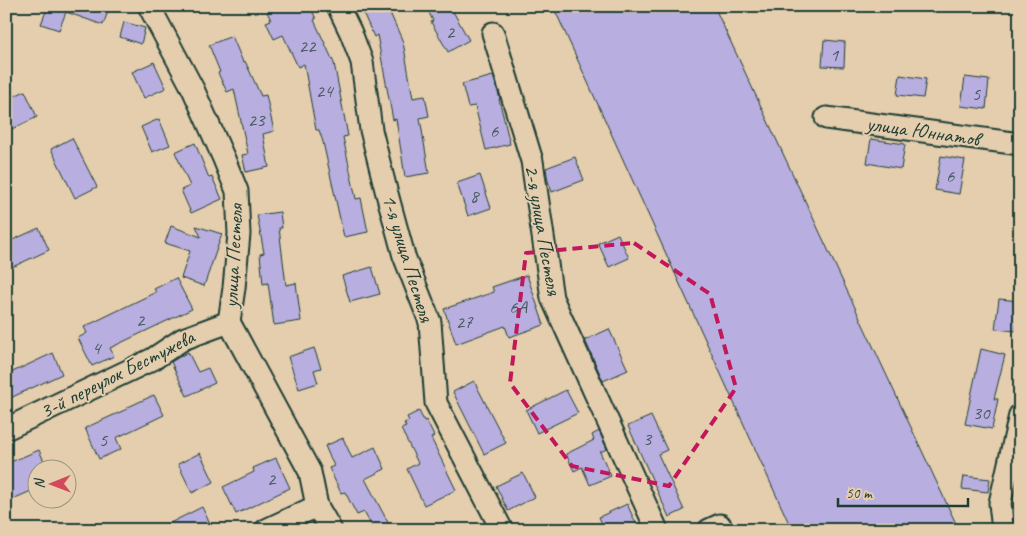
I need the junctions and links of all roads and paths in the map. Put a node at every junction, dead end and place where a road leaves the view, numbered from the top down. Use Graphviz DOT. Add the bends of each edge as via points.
graph roads {
  1 [pos="149,6"];
  2 [pos="338,6"];
  3 [pos="493,33"];
  4 [pos="826,118"];
  5 [pos="1020,144"];
  6 [pos="228,322"];
  7 [pos="1020,414"];
  8 [pos="6,429"];
  9 [pos="317,506"];
  10 [pos="266,530"];
  11 [pos="331,530"];
  12 [pos="502,530"];
  13 [pos="657,530"];
  14 [pos="1003,530"];
  1 -- 6 [label="street, улица Пестеля" via="193,89 237,191 238,234"];
  2 -- 12 [label="street, 1-я улица Пестеля" via="362,62 370,130 404,256 430,322 436,403"];
  3 -- 13 [label="street, 2-я улица Пестеля" via="532,162 552,298"];
  4 -- 5 [label="street, улица Юннатов"];
  6 -- 8 [label="street, 3-й переулок Бестужева" via="183,338 153,359"];
  6 -- 9 [label="street, улица Пестеля" via="310,472"];
  7 -- 14 [label="street" via="1000,503"];
  9 -- 10 [label="street"];
  9 -- 11 [label="street, улица Пестеля"];
}
